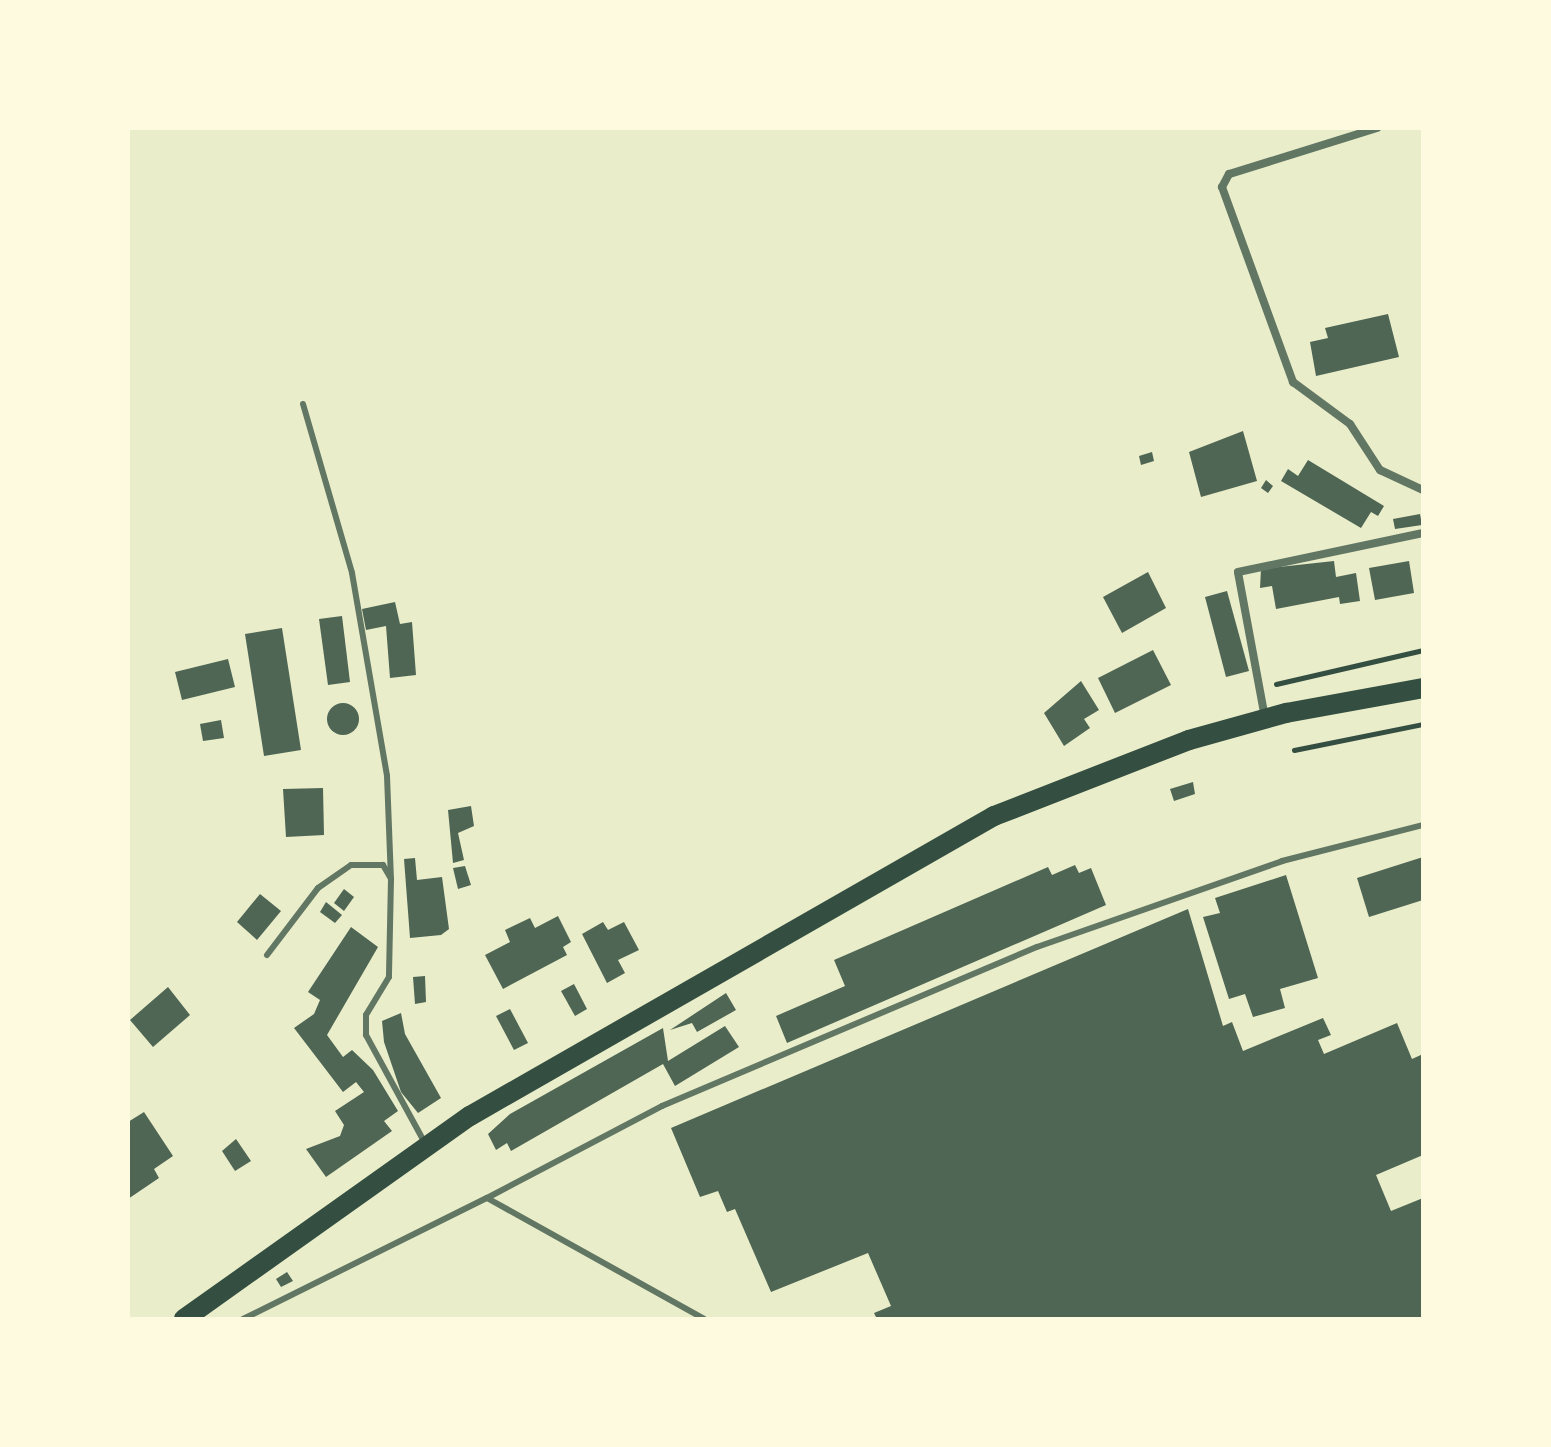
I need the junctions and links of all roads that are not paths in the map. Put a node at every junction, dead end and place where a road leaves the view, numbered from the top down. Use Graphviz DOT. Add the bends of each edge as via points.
graph roads {
  1 [pos="1377,128"];
  2 [pos="303,404"];
  3 [pos="1423,490"];
  4 [pos="1423,533"];
  5 [pos="1423,688"];
  6 [pos="1265,718"];
  7 [pos="1423,825"];
  8 [pos="391,879"];
  9 [pos="267,955"];
  10 [pos="426,1146"];
  11 [pos="487,1198"];
  12 [pos="184,1319"];
  13 [pos="243,1319"];
  14 [pos="704,1319"];
  1 -- 3 [label="street" via="1229,174 1222,187 1293,382 1350,424 1380,470"];
  2 -- 8 [label="lane" via="352,573 387,776"];
  4 -- 6 [label="street" via="1238,572"];
  5 -- 6 [label="main road"];
  6 -- 10 [label="main road" via="994,816 743,954"];
  7 -- 11 [label="lane" via="1282,861 1037,947 662,1106"];
  8 -- 9 [label="lane" via="383,865 351,865 318,888"];
  8 -- 10 [label="lane" via="389,977 366,1015 366,1035"];
  10 -- 12 [label="main road"];
  11 -- 13 [label="lane"];
  11 -- 14 [label="lane"];
}
